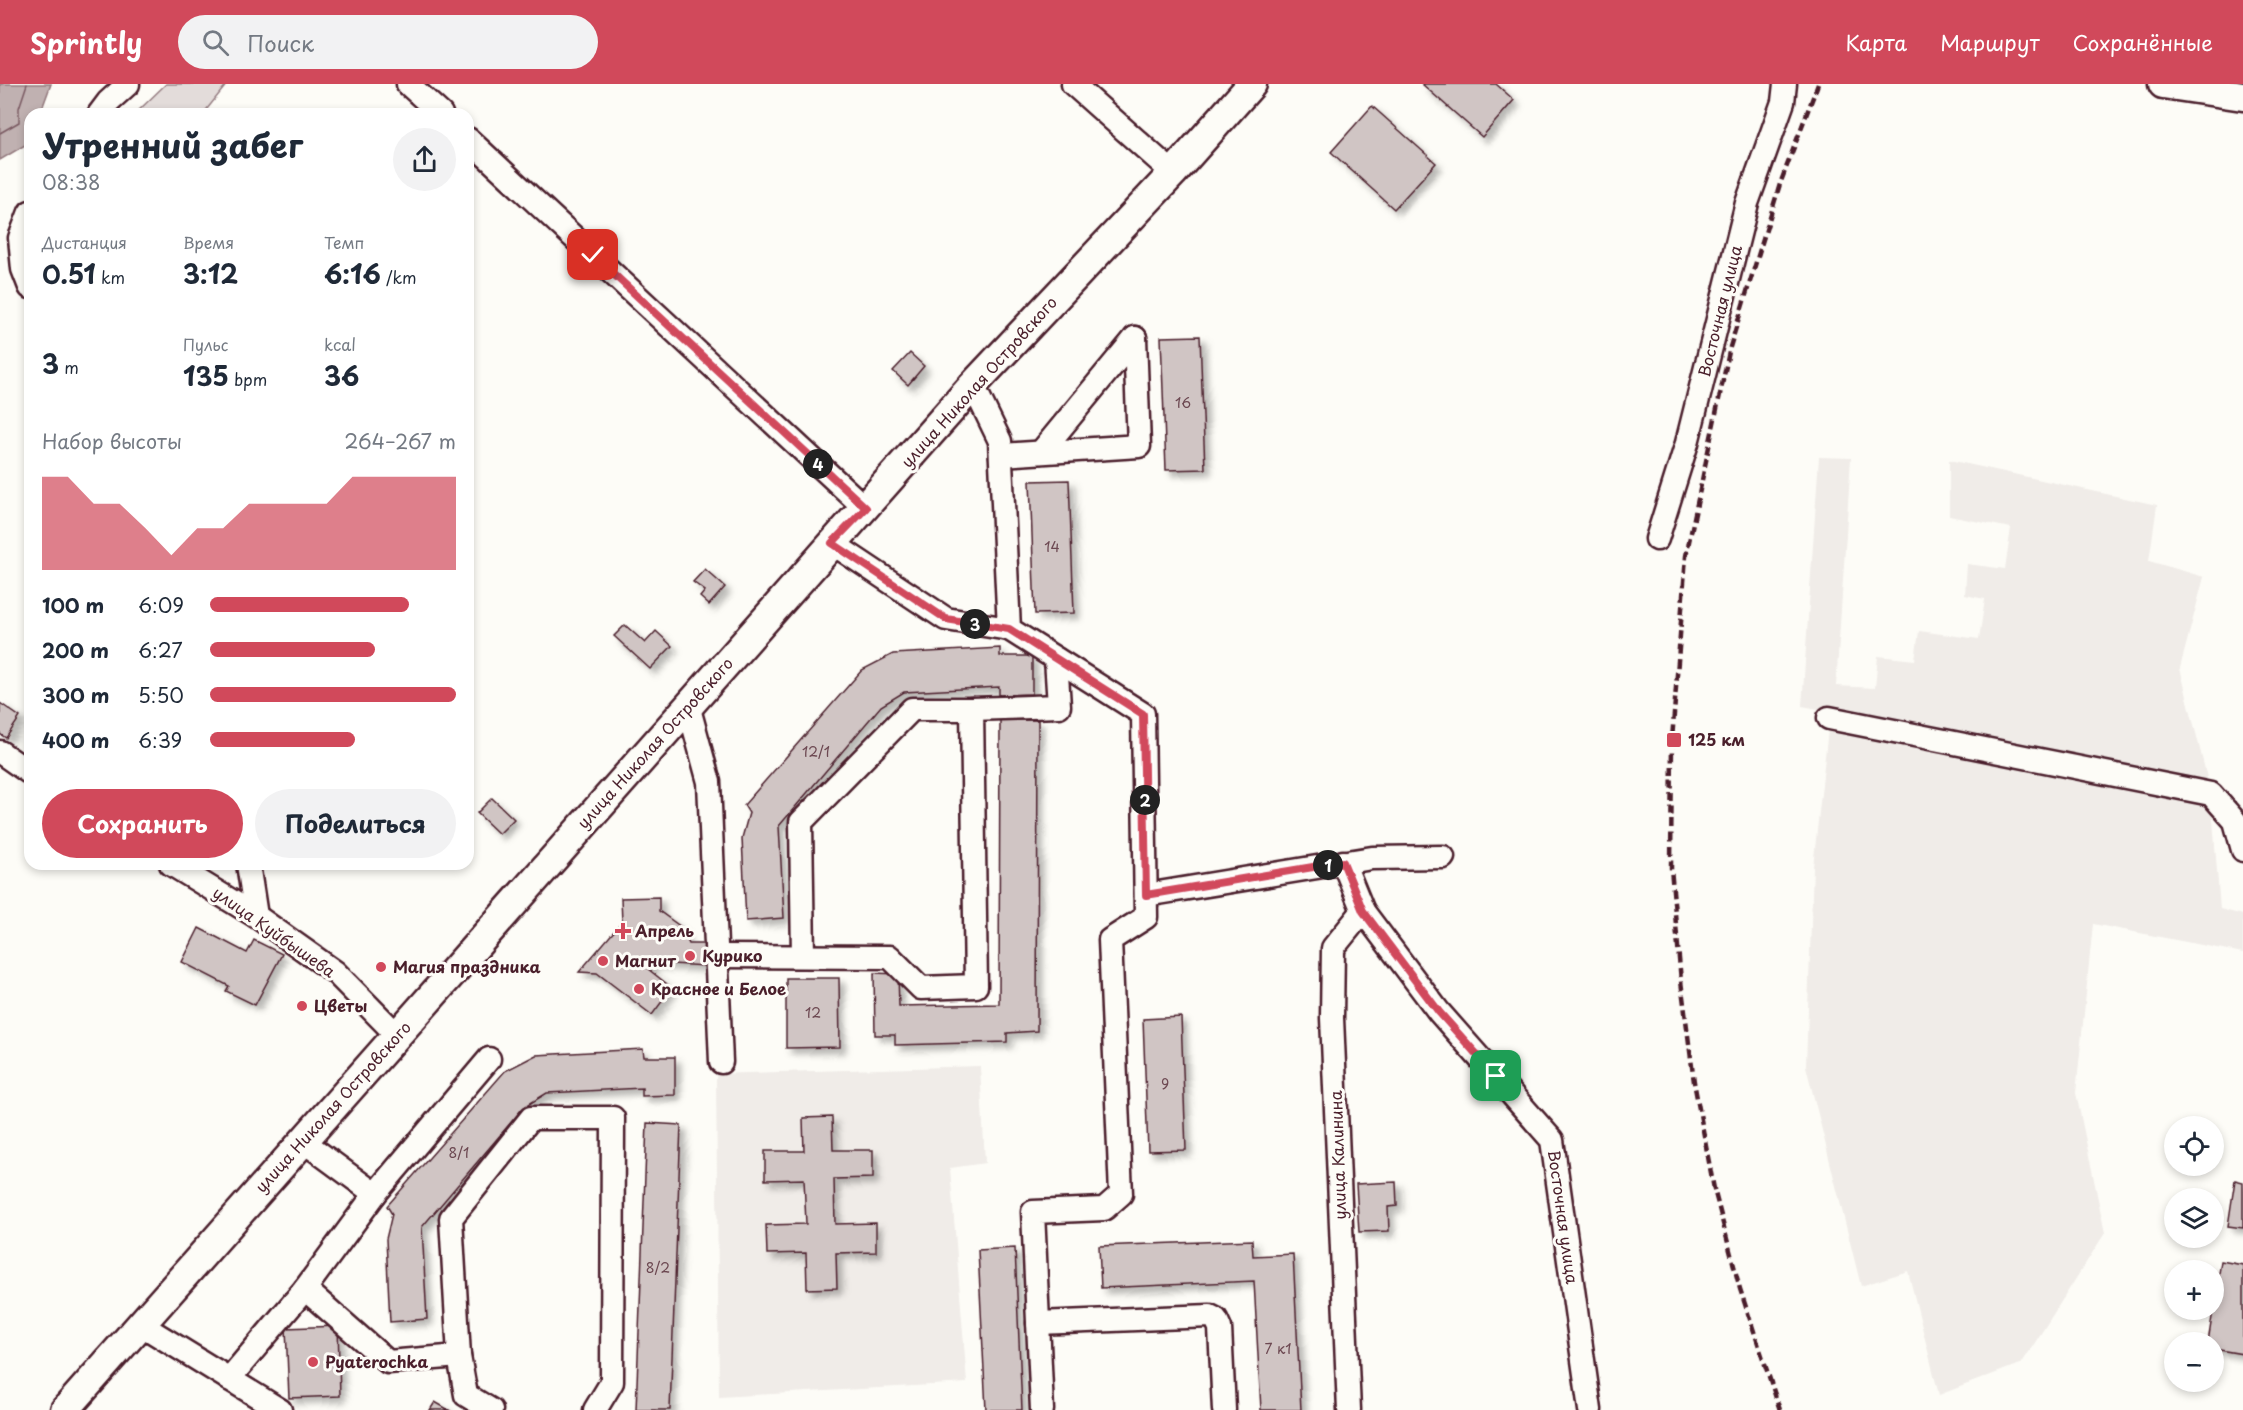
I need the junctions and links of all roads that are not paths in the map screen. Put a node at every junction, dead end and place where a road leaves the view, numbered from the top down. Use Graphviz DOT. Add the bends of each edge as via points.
graph roads {
  1 [pos="128,84"];
  2 [pos="408,84"];
  3 [pos="1073,84"];
  4 [pos="1252,84"];
  5 [pos="1785,84"];
  6 [pos="2163,84"];
  7 [pos="2243,96"];
  8 [pos="104,108"];
  9 [pos="434,108"];
  10 [pos="474,145"];
  11 [pos="1173,172"];
  12 [pos="24,228"];
  13 [pos="24,272"];
  14 [pos="973,385"];
  15 [pos="1041,452"];
  16 [pos="1001,455"];
  17 [pos="866,508"];
  18 [pos="1657,539"];
  19 [pos="832,543"];
  20 [pos="1009,629"];
  21 [pos="1056,659"];
  22 [pos="688,705"];
  23 [pos="972,709"];
  24 [pos="1829,718"];
  25 [pos="0,752"];
  26 [pos="24,769"];
  27 [pos="2243,850"];
  28 [pos="1443,857"];
  29 [pos="1343,862"];
  30 [pos="181,870"];
  31 [pos="249,870"];
  32 [pos="1146,895"];
  33 [pos="1363,911"];
  34 [pos="256,916"];
  35 [pos="717,956"];
  36 [pos="803,956"];
  37 [pos="397,1035"];
  38 [pos="489,1059"];
  39 [pos="721,1062"];
  40 [pos="303,1141"];
  41 [pos="375,1194"];
  42 [pos="305,1288"];
  43 [pos="1038,1323"];
  44 [pos="140,1324"];
  45 [pos="459,1356"];
  46 [pos="230,1379"];
  47 [pos="65,1410"];
  48 [pos="280,1410"];
  49 [pos="491,1410"];
  50 [pos="595,1410"];
  51 [pos="1042,1410"];
  52 [pos="1224,1410"];
  53 [pos="1349,1410"];
  54 [pos="1590,1410"];
  1 -- 8 [label="street"];
  2 -- 9 [label="street"];
  3 -- 11 [label="street"];
  4 -- 11 [label="main road, улица Николая Островского"];
  5 -- 18 [label="street, Восточная улица" via="1783,102 1747,203 1687,443"];
  6 -- 7 [label="main road"];
  10 -- 17 [label="street"];
  11 -- 14 [label="main road, улица Николая Островского"];
  12 -- 13 [label="street" via="20,238"];
  14 -- 16 [label="street" via="1000,441"];
  14 -- 17 [label="main road, улица Николая Островского"];
  15 -- 15 [label="street" via="1139,446 1135,339 1113,365"];
  15 -- 16 [label="street"];
  16 -- 20 [label="street"];
  17 -- 19 [label="main road, улица Николая Островского"];
  19 -- 20 [label="street" via="946,619"];
  19 -- 22 [label="main road, улица Николая Островского"];
  20 -- 21 [label="street"];
  21 -- 23 [label="street" via="1059,706"];
  21 -- 32 [label="street" via="1143,714"];
  22 -- 35 [label="street" via="709,782"];
  22 -- 37 [label="main road, улица Николая Островского"];
  23 -- 36 [label="street" via="912,709 801,822"];
  23 -- 36 [label="street" via="976,986 921,988 890,957"];
  24 -- 27 [label="street" via="2211,794 2235,821"];
  25 -- 26 [label="street"];
  28 -- 29 [label="street"];
  29 -- 32 [label="street"];
  29 -- 33 [label="street, Восточная улица"];
  30 -- 34 [label="street, улица Куйбышева"];
  31 -- 34 [label="street"];
  32 -- 43 [label="street" via="1146,917 1110,940 1121,1194 1104,1209 1033,1212"];
  33 -- 53 [label="street, улица Калинина" via="1333,948 1332,1018"];
  33 -- 54 [label="street, Восточная улица" via="1439,1012 1552,1140"];
  34 -- 37 [label="street, улица Куйбышева" via="335,972"];
  35 -- 36 [label="street"];
  35 -- 39 [label="street"];
  37 -- 40 [label="main road, улица Николая Островского"];
  38 -- 41 [label="street"];
  40 -- 41 [label="street"];
  40 -- 44 [label="main road, улица Николая Островского"];
  41 -- 42 [label="street"];
  42 -- 45 [label="street" via="388,1362"];
  42 -- 46 [label="street"];
  43 -- 51 [label="street"];
  43 -- 52 [label="street" via="1210,1316 1220,1328"];
  44 -- 46 [label="street"];
  44 -- 47 [label="main road, улица Николая Островского"];
  45 -- 49 [label="street" via="466,1395"];
  45 -- 50 [label="street" via="451,1218 531,1118 613,1118 612,1382"];
  46 -- 48 [label="street"];
}
